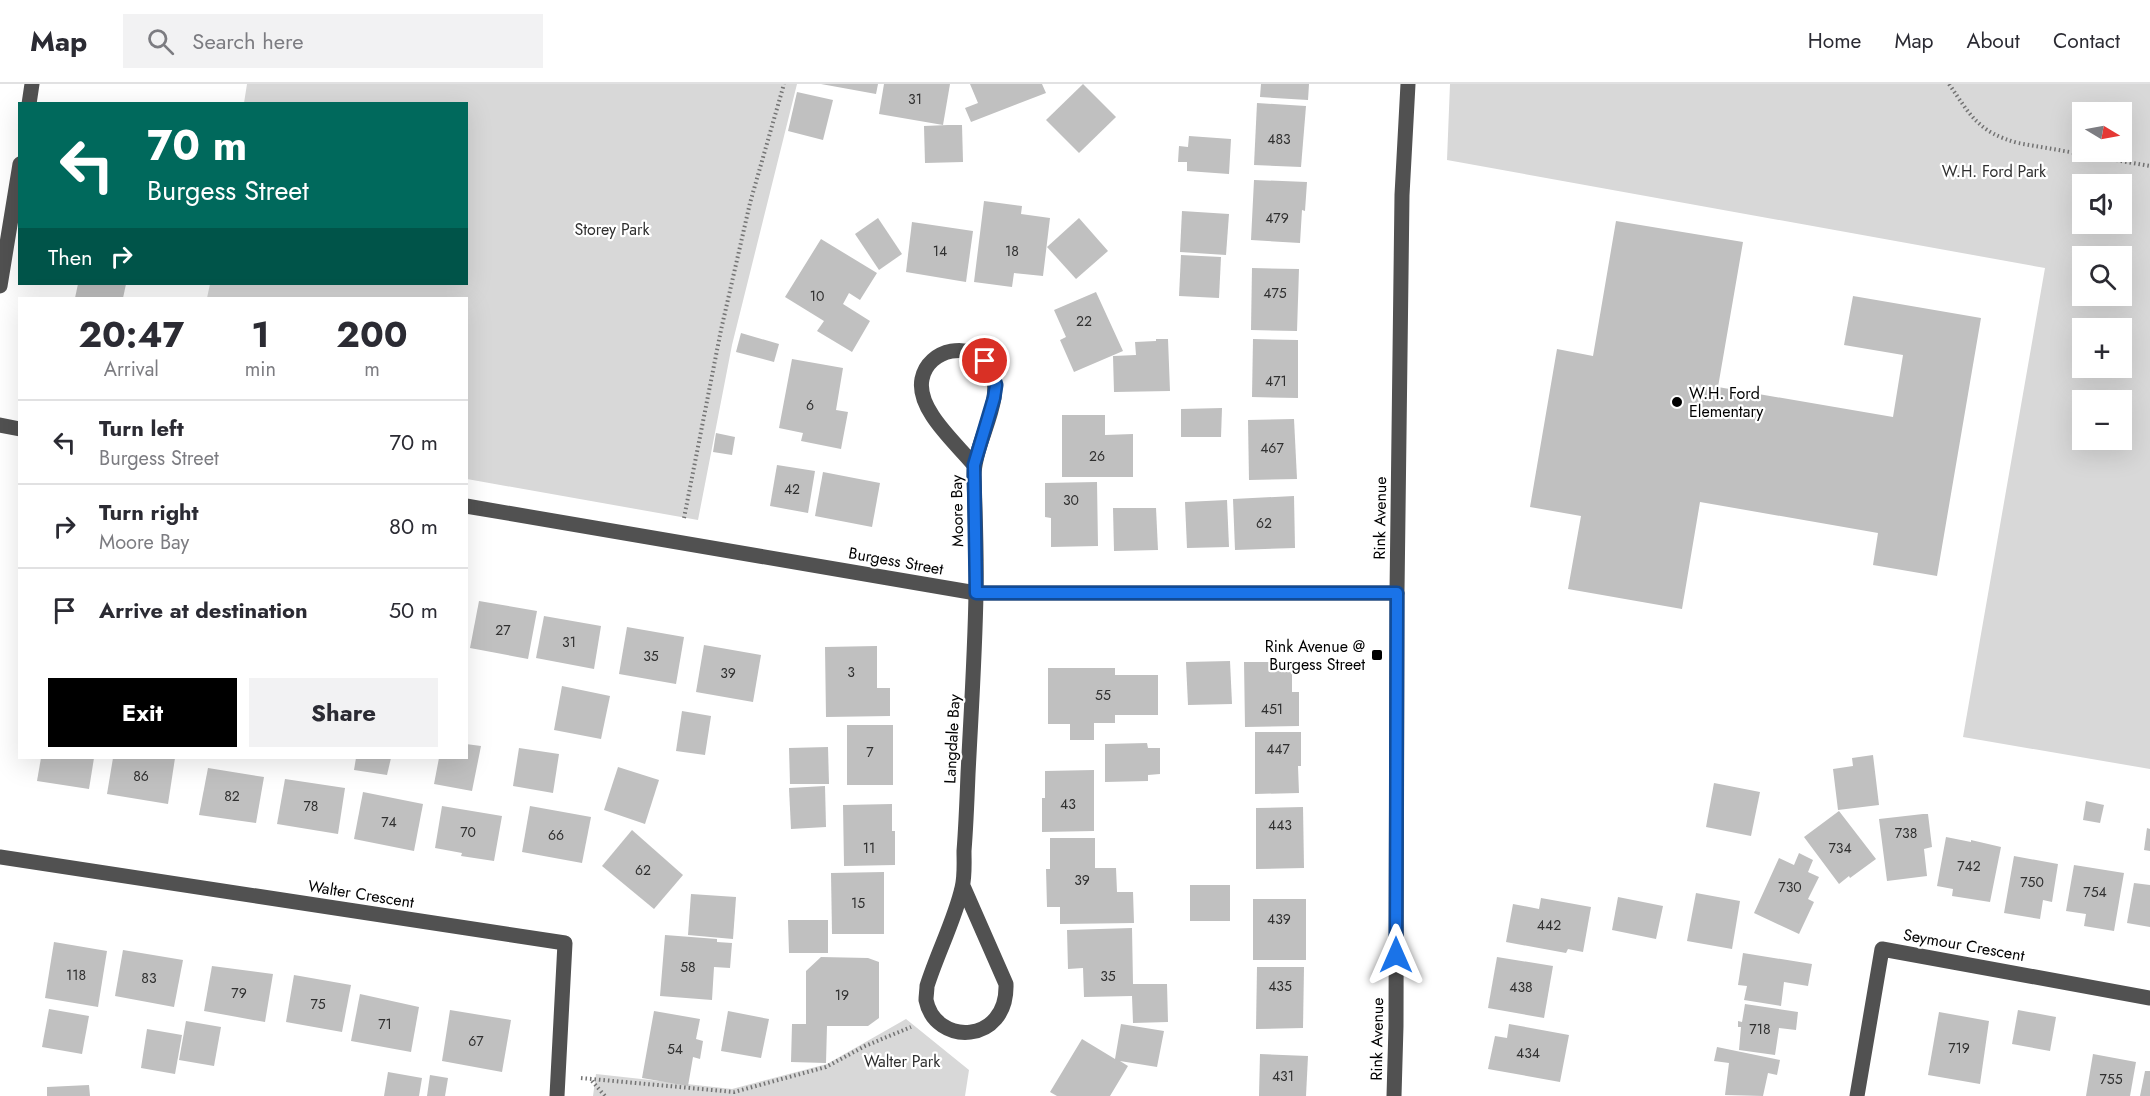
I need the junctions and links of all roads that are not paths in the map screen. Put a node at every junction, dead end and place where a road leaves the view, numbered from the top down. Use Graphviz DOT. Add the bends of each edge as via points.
graph roads {
  1 [pos="32,84"];
  2 [pos="1408,84"];
  3 [pos="29,102"];
  4 [pos="18,176"];
  5 [pos="0,286"];
  6 [pos="0,425"];
  7 [pos="18,429"];
  8 [pos="974,465"];
  9 [pos="468,506"];
  10 [pos="976,593"];
  11 [pos="1397,593"];
  12 [pos="0,857"];
  13 [pos="963,886"];
  14 [pos="2150,998"];
  15 [pos="557,1096"];
  16 [pos="1394,1096"];
  17 [pos="1857,1096"];
  1 -- 3 [label="street"];
  2 -- 11 [label="street, Rink Avenue" via="1402,195"];
  4 -- 5 [label="street"];
  6 -- 7 [label="street"];
  8 -- 8 [label="street, Moore Bay" via="996,385 985,361 962,350 949,351 928,365 921,390 924,403"];
  8 -- 10 [label="street, Moore Bay"];
  9 -- 10 [label="street, Burgess Street"];
  10 -- 11 [label="street, Burgess Street"];
  10 -- 13 [label="street, Langdale Bay"];
  11 -- 16 [label="street, Rink Avenue"];
  12 -- 15 [label="street, Walter Crescent" via="566,943"];
  13 -- 13 [label="street, Langdale Bay" via="927,986 926,1000 941,1024 967,1033 993,1023 1007,998 1001,971"];
  14 -- 17 [label="street, Seymour Crescent" via="1882,949"];
}
